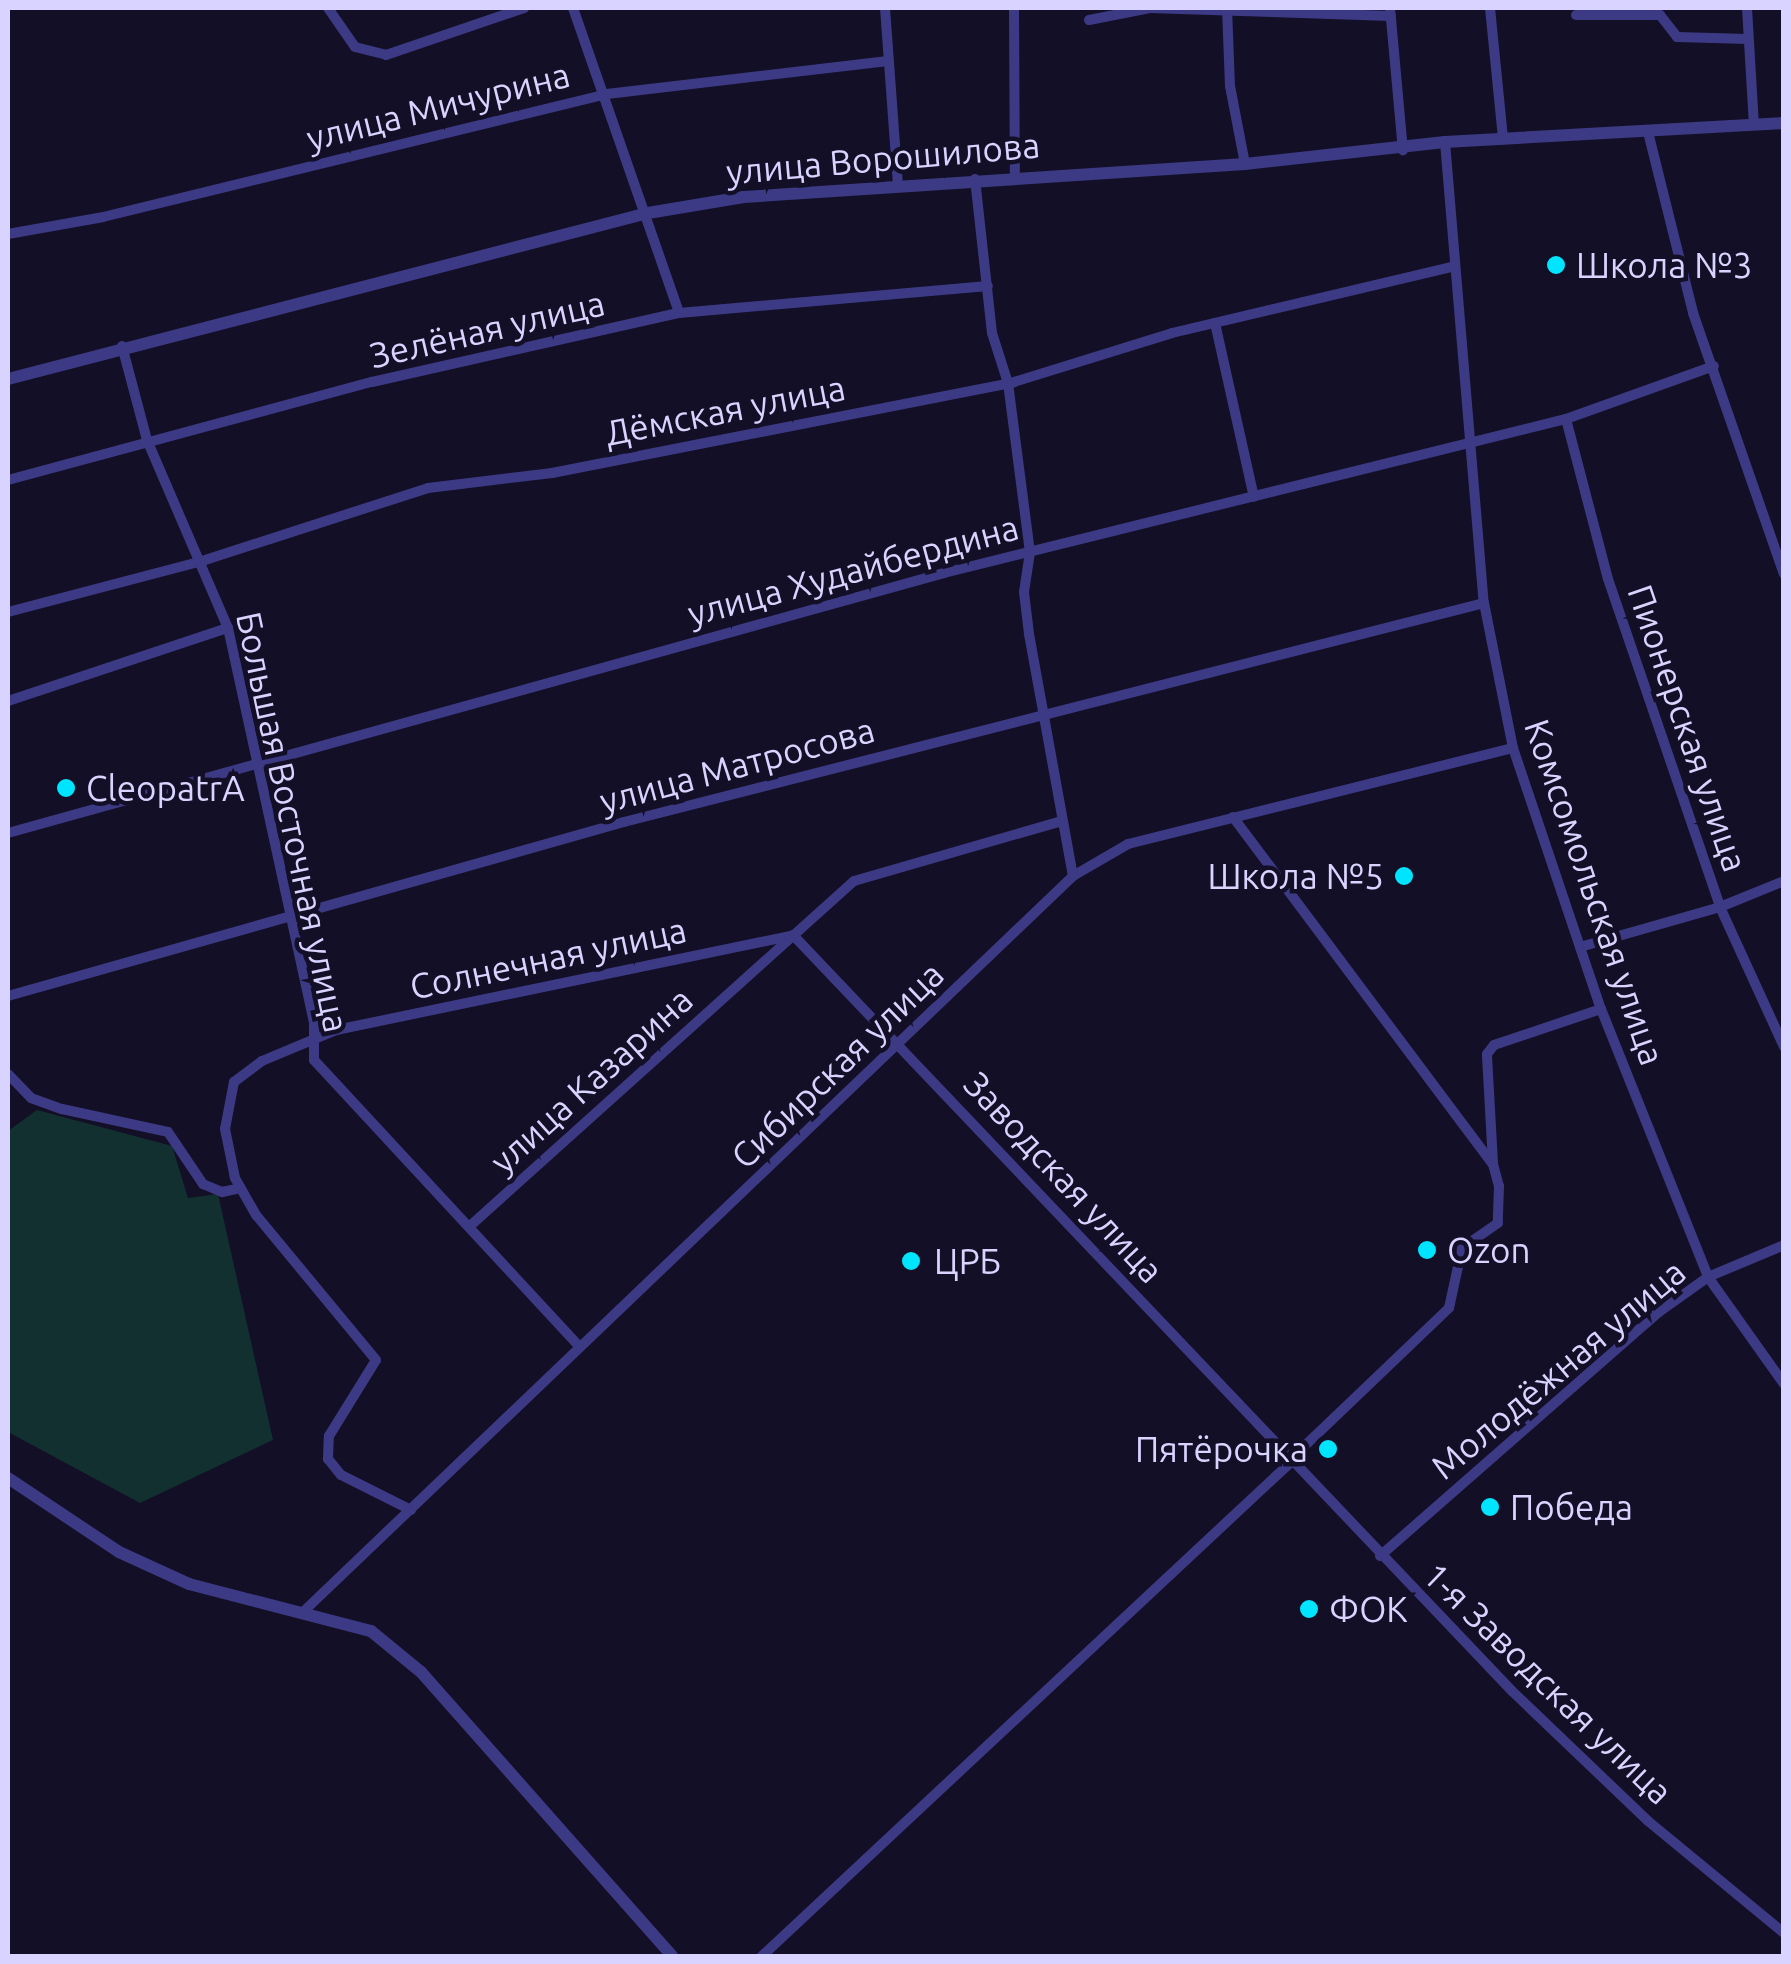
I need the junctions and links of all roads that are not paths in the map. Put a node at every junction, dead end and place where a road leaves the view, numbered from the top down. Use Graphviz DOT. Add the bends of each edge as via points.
graph roads {
  1 [pos="328,8"];
  2 [pos="524,8"];
  3 [pos="573,8"];
  4 [pos="885,8"];
  5 [pos="1014,8"];
  6 [pos="1227,8"];
  7 [pos="1490,8"];
  8 [pos="1747,8"];
  9 [pos="1391,12"];
  10 [pos="1576,15"];
  11 [pos="1089,20"];
  12 [pos="1748,39"];
  13 [pos="888,61"];
  14 [pos="607,94"];
  15 [pos="1784,124"];
  16 [pos="1754,125"];
  17 [pos="1648,132"];
  18 [pos="1502,139"];
  19 [pos="1444,142"];
  20 [pos="1403,150"];
  21 [pos="1245,164"];
  22 [pos="1015,176"];
  23 [pos="975,179"];
  24 [pos="898,185"];
  25 [pos="648,213"];
  26 [pos="8,234"];
  27 [pos="1455,266"];
  28 [pos="988,286"];
  29 [pos="678,313"];
  30 [pos="1215,323"];
  31 [pos="121,344"];
  32 [pos="1714,366"];
  33 [pos="8,378"];
  34 [pos="1008,383"];
  35 [pos="1566,419"];
  36 [pos="147,440"];
  37 [pos="1470,445"];
  38 [pos="8,480"];
  39 [pos="1254,498"];
  40 [pos="1030,552"];
  41 [pos="202,562"];
  42 [pos="1784,574"];
  43 [pos="1484,603"];
  44 [pos="8,612"];
  45 [pos="228,628"];
  46 [pos="8,700"];
  47 [pos="1041,713"];
  48 [pos="1513,748"];
  49 [pos="254,760"];
  50 [pos="1233,816"];
  51 [pos="1062,821"];
  52 [pos="8,833"];
  53 [pos="1072,876"];
  54 [pos="1784,881"];
  55 [pos="1720,907"];
  56 [pos="290,916"];
  57 [pos="793,935"];
  58 [pos="1580,947"];
  59 [pos="8,996"];
  60 [pos="1601,1009"];
  61 [pos="314,1036"];
  62 [pos="902,1043"];
  63 [pos="1784,1047"];
  64 [pos="8,1074"];
  65 [pos="1493,1164"];
  66 [pos="241,1188"];
  67 [pos="470,1226"];
  68 [pos="1784,1245"];
  69 [pos="1708,1277"];
  70 [pos="579,1346"];
  71 [pos="1784,1384"];
  72 [pos="1291,1460"];
  73 [pos="8,1478"];
  74 [pos="411,1510"];
  75 [pos="1380,1556"];
  76 [pos="304,1610"];
  77 [pos="1784,1933"];
  78 [pos="672,1956"];
  79 [pos="762,1956"];
  1 -- 2 [label="street" via="355,46 386,55"];
  3 -- 14 [label="street"];
  4 -- 13 [label="street"];
  5 -- 22 [label="street"];
  6 -- 9 [label="street"];
  6 -- 11 [label="street" via="1150,8"];
  6 -- 21 [label="street" via="1230,86"];
  7 -- 18 [label="street"];
  8 -- 12 [label="street"];
  9 -- 20 [label="street"];
  10 -- 12 [label="street" via="1660,15 1677,37"];
  12 -- 16 [label="street"];
  13 -- 14 [label="street, улица Мичурина"];
  13 -- 24 [label="street"];
  14 -- 25 [label="street"];
  14 -- 26 [label="street, улица Мичурина" via="104,217"];
  15 -- 16 [label="street, улица Ворошилова"];
  16 -- 17 [label="street, улица Ворошилова"];
  17 -- 18 [label="street, улица Ворошилова"];
  17 -- 32 [label="street" via="1692,314"];
  18 -- 19 [label="street, улица Ворошилова"];
  19 -- 20 [label="street, улица Ворошилова"];
  19 -- 27 [label="street, Комсомольская улица"];
  20 -- 21 [label="street, улица Ворошилова"];
  21 -- 22 [label="street, улица Ворошилова"];
  22 -- 23 [label="street, улица Ворошилова"];
  23 -- 24 [label="street, улица Ворошилова"];
  23 -- 28 [label="street"];
  24 -- 25 [label="street, улица Ворошилова" via="744,197"];
  25 -- 29 [label="street"];
  25 -- 31 [label="street, улица Ворошилова"];
  27 -- 30 [label="street, Дёмская улица"];
  27 -- 37 [label="street, Комсомольская улица"];
  28 -- 29 [label="street, Зелёная улица" via="743,302"];
  28 -- 34 [label="street" via="992,333"];
  29 -- 36 [label="street, Зелёная улица"];
  30 -- 34 [label="street, Дёмская улица"];
  30 -- 39 [label="street"];
  31 -- 33 [label="street, улица Ворошилова"];
  31 -- 36 [label="street, Большая Восточная улица"];
  32 -- 35 [label="street, улица Худайбердина"];
  32 -- 42 [label="street"];
  34 -- 40 [label="street"];
  34 -- 41 [label="street, Дёмская улица" via="552,473 428,488"];
  35 -- 37 [label="street, улица Худайбердина"];
  35 -- 55 [label="street, Пионерская улица" via="1608,579"];
  36 -- 38 [label="street, Зелёная улица"];
  36 -- 41 [label="street, Большая Восточная улица"];
  37 -- 39 [label="street, улица Худайбердина"];
  37 -- 43 [label="street, Комсомольская улица"];
  39 -- 40 [label="street, улица Худайбердина"];
  40 -- 47 [label="street" via="1024,592"];
  40 -- 49 [label="street, улица Худайбердина"];
  41 -- 44 [label="street, Дёмская улица"];
  41 -- 45 [label="street, Большая Восточная улица"];
  43 -- 47 [label="street, улица Матросова"];
  43 -- 48 [label="street, Комсомольская улица"];
  45 -- 46 [label="street"];
  45 -- 49 [label="street, Большая Восточная улица"];
  47 -- 51 [label="street"];
  47 -- 56 [label="street, улица Матросова"];
  48 -- 50 [label="street, Сибирская улица"];
  48 -- 58 [label="street, Комсомольская улица"];
  49 -- 52 [label="street, улица Худайбердина"];
  49 -- 56 [label="street, Большая Восточная улица"];
  50 -- 53 [label="street, Сибирская улица" via="1128,844"];
  50 -- 65 [label="street"];
  51 -- 53 [label="street"];
  51 -- 57 [label="street, улица Казарина" via="854,881"];
  53 -- 62 [label="street, Сибирская улица"];
  54 -- 55 [label="street"];
  55 -- 58 [label="street"];
  55 -- 63 [label="street, Пионерская улица"];
  56 -- 59 [label="street, улица Матросова"];
  56 -- 61 [label="street, Большая Восточная улица"];
  57 -- 61 [label="street, Солнечная улица"];
  57 -- 62 [label="street, Заводская улица"];
  57 -- 67 [label="street, улица Казарина"];
  58 -- 60 [label="street, Комсомольская улица"];
  60 -- 65 [label="street" via="1494,1045 1487,1054"];
  60 -- 69 [label="street, Комсомольская улица"];
  61 -- 66 [label="street, Солнечная улица" via="234,1082 225,1129"];
  61 -- 67 [label="street, Большая Восточная улица" via="314,1060 325,1075"];
  62 -- 70 [label="street, Сибирская улица"];
  62 -- 72 [label="street, Заводская улица"];
  64 -- 66 [label="street" via="31,1098 168,1132 203,1184 222,1192"];
  65 -- 72 [label="street" via="1498,1223 1462,1248 1449,1308"];
  66 -- 74 [label="street, Солнечная улица" via="297,1268 376,1360 329,1436 328,1459 342,1474"];
  67 -- 70 [label="street, Большая Восточная улица"];
  68 -- 69 [label="street, Молодёжная улица"];
  69 -- 71 [label="street, Комсомольская улица"];
  69 -- 75 [label="street, Молодёжная улица" via="1635,1331"];
  70 -- 74 [label="street, Сибирская улица"];
  72 -- 75 [label="street, 1-я Заводская улица"];
  72 -- 79 [label="street"];
  73 -- 76 [label="street" via="119,1552 189,1584"];
  74 -- 76 [label="street, Сибирская улица"];
  75 -- 77 [label="street, 1-я Заводская улица" via="1648,1821"];
  76 -- 78 [label="street" via="370,1631 421,1672"];
}
